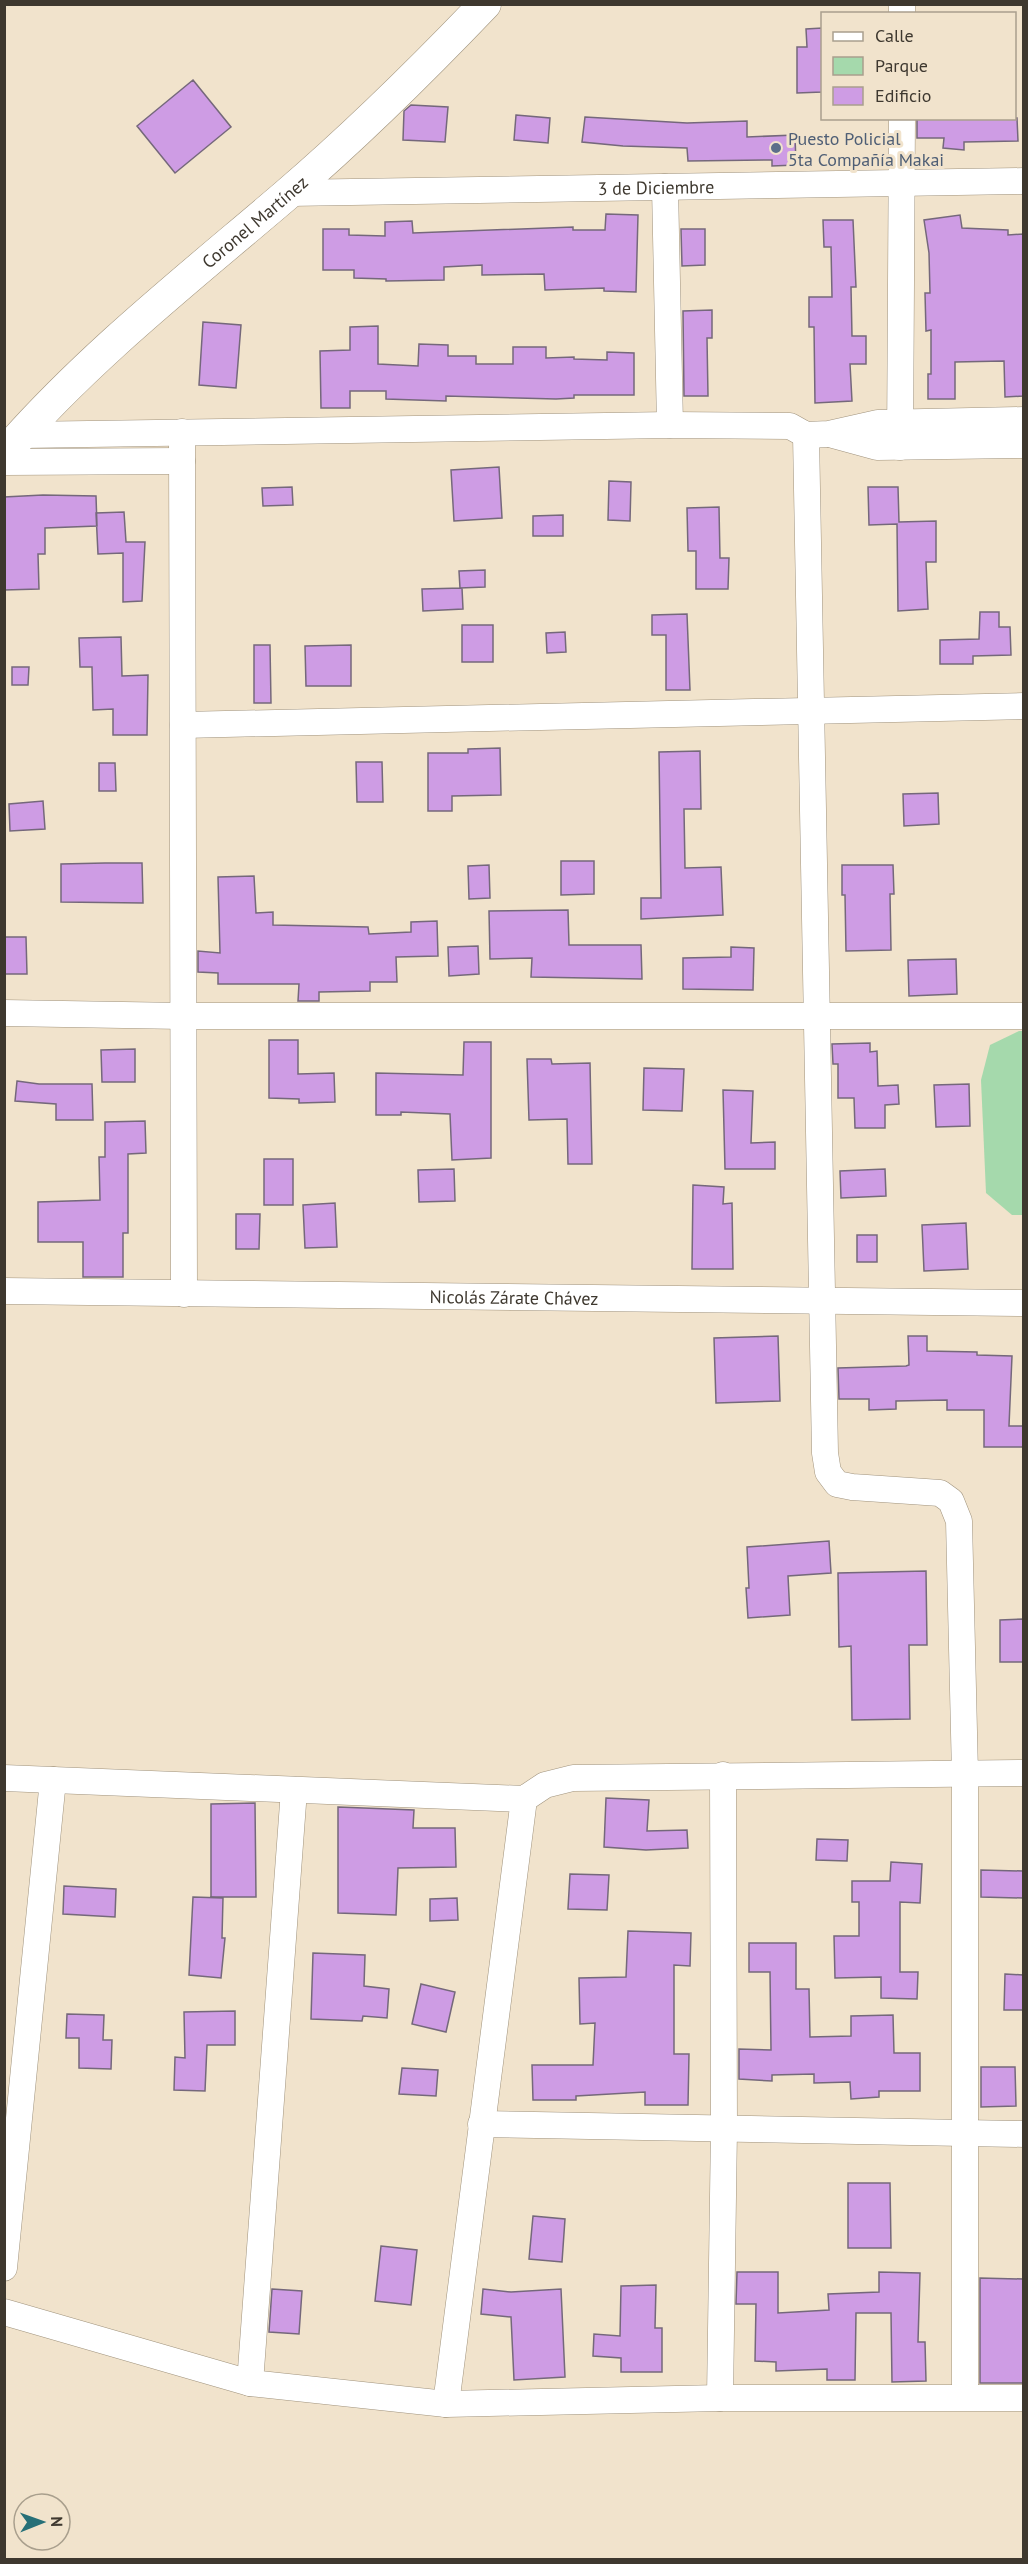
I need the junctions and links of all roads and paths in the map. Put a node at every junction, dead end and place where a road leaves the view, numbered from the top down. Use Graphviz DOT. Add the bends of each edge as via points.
graph roads {
  1 [pos="485,4"];
  2 [pos="902,120"];
  3 [pos="1023,181"];
  4 [pos="902,183"];
  5 [pos="666,187"];
  6 [pos="288,194"];
  7 [pos="1023,420"];
  8 [pos="670,425"];
  9 [pos="182,432"];
  10 [pos="818,434"];
  11 [pos="900,435"];
  12 [pos="13,445"];
  13 [pos="1023,445"];
  14 [pos="182,461"];
  15 [pos="4,462"];
  16 [pos="1023,706"];
  17 [pos="810,710"];
  18 [pos="183,725"];
  19 [pos="4,1013"];
  20 [pos="183,1016"];
  21 [pos="1023,1016"];
  22 [pos="816,1017"];
  23 [pos="4,1291"];
  24 [pos="184,1294"];
  25 [pos="822,1300"];
  26 [pos="1023,1303"];
  27 [pos="1023,1773"];
  28 [pos="965,1774"];
  29 [pos="723,1775"];
  30 [pos="4,1778"];
  31 [pos="53,1780"];
  32 [pos="294,1790"];
  33 [pos="524,1799"];
  34 [pos="482,2124"];
  35 [pos="724,2129"];
  36 [pos="965,2133"];
  37 [pos="1023,2134"];
  38 [pos="4,2268"];
  39 [pos="4,2312"];
  40 [pos="250,2383"];
  41 [pos="965,2397"];
  42 [pos="720,2398"];
  43 [pos="1023,2398"];
  44 [pos="446,2403"];
  1 -- 6 [label="main road, Coronel Martínez" via="425,67"];
  2 -- 4 [label="street"];
  3 -- 4 [label="street, 3 de Diciembre"];
  4 -- 5 [label="street, 3 de Diciembre"];
  4 -- 11 [label="street"];
  5 -- 6 [label="street, 3 de Diciembre"];
  5 -- 8 [label="street"];
  6 -- 12 [label="main road, Coronel Martínez" via="141,320"];
  7 -- 11 [label="street"];
  8 -- 9 [label="street"];
  8 -- 10 [label="street" via="790,426"];
  9 -- 12 [label="street"];
  9 -- 14 [label="street"];
  10 -- 11 [label="street" via="878,423"];
  10 -- 17 [label="street"];
  11 -- 13 [label="street"];
  14 -- 15 [label="street"];
  14 -- 18 [label="street"];
  16 -- 17 [label="street"];
  17 -- 18 [label="street"];
  17 -- 22 [label="street"];
  18 -- 20 [label="street"];
  19 -- 20 [label="street"];
  20 -- 22 [label="street"];
  20 -- 24 [label="street"];
  21 -- 22 [label="street"];
  22 -- 25 [label="street"];
  23 -- 24 [label="street, Nicolás Zárate Chávez"];
  24 -- 25 [label="street, Nicolás Zárate Chávez"];
  25 -- 26 [label="street, Nicolás Zárate Chávez"];
  25 -- 28 [label="street" via="828,1472 837,1484 852,1487 940,1493 956,1510"];
  27 -- 28 [label="street"];
  28 -- 29 [label="street"];
  28 -- 36 [label="street"];
  29 -- 33 [label="street" via="573,1778 545,1785"];
  29 -- 35 [label="street"];
  30 -- 31 [label="street"];
  31 -- 32 [label="street"];
  31 -- 38 [label="street"];
  32 -- 33 [label="street"];
  32 -- 40 [label="street"];
  33 -- 34 [label="street"];
  34 -- 35 [label="street"];
  34 -- 44 [label="street"];
  35 -- 36 [label="street"];
  35 -- 42 [label="street"];
  36 -- 37 [label="street"];
  36 -- 41 [label="street"];
  39 -- 40 [label="street"];
  40 -- 44 [label="street"];
  41 -- 42 [label="street"];
  41 -- 43 [label="street"];
  42 -- 44 [label="street"];
}
